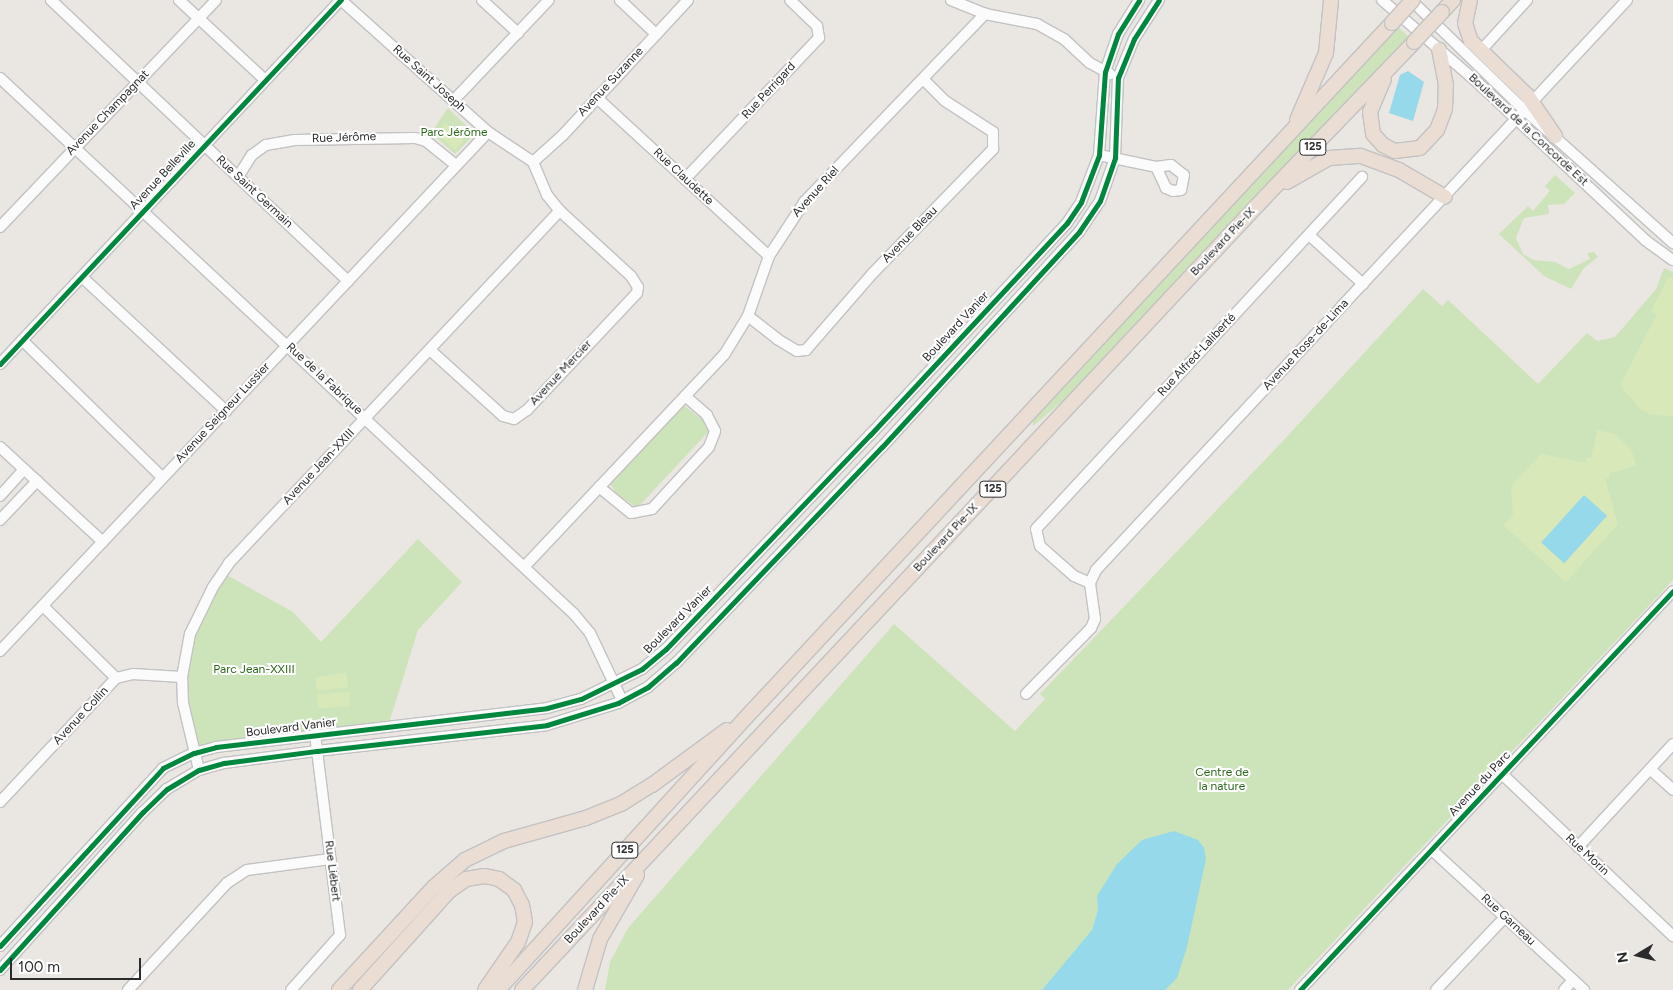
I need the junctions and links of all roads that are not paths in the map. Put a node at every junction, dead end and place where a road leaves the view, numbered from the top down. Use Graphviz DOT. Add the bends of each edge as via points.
graph roads {
  1 [pos="51,0"];
  2 [pos="179,0"];
  3 [pos="216,0"];
  4 [pos="341,0"];
  5 [pos="482,0"];
  6 [pos="549,0"];
  7 [pos="620,0"];
  8 [pos="688,0"];
  9 [pos="790,0"];
  10 [pos="951,0"];
  11 [pos="1139,0"];
  12 [pos="1159,0"];
  13 [pos="1331,0"];
  14 [pos="1382,0"];
  15 [pos="1412,0"];
  16 [pos="1453,0"];
  17 [pos="1470,0"];
  18 [pos="1527,0"];
  19 [pos="1627,0"];
  20 [pos="985,14"];
  21 [pos="199,18"];
  22 [pos="518,33"];
  23 [pos="656,34"];
  24 [pos="1486,45"];
  25 [pos="1438,50"];
  26 [pos="1388,70"];
  27 [pos="1105,72"];
  28 [pos="1118,78"];
  29 [pos="1,80"];
  30 [pos="265,80"];
  31 [pos="924,80"];
  32 [pos="138,82"];
  33 [pos="596,97"];
  34 [pos="453,101"];
  35 [pos="1528,105"];
  36 [pos="1516,119"];
  37 [pos="488,132"];
  38 [pos="1290,134"];
  39 [pos="1555,136"];
  40 [pos="204,145"];
  41 [pos="76,146"];
  42 [pos="1099,155"];
  43 [pos="1115,158"];
  44 [pos="532,162"];
  45 [pos="456,165"];
  46 [pos="1156,167"];
  47 [pos="238,177"];
  48 [pos="1362,177"];
  49 [pos="685,179"];
  50 [pos="1266,196"];
  51 [pos="1445,197"];
  52 [pos="144,210"];
  53 [pos="560,211"];
  54 [pos="0,227"];
  55 [pos="1309,235"];
  56 [pos="1673,243"];
  57 [pos="769,256"];
  58 [pos="1673,260"];
  59 [pos="82,277"];
  60 [pos="348,281"];
  61 [pos="1363,284"];
  62 [pos="748,316"];
  63 [pos="22,340"];
  64 [pos="288,345"];
  65 [pos="430,350"];
  66 [pos="0,364"];
  67 [pos="685,396"];
  68 [pos="226,411"];
  69 [pos="365,418"];
  70 [pos="0,447"];
  71 [pos="24,470"];
  72 [pos="163,478"];
  73 [pos="37,481"];
  74 [pos="599,488"];
  75 [pos="0,496"];
  76 [pos="0,520"];
  77 [pos="102,542"];
  78 [pos="524,567"];
  79 [pos="1090,583"];
  80 [pos="1673,590"];
  81 [pos="43,606"];
  82 [pos="0,651"];
  83 [pos="182,677"];
  84 [pos="116,678"];
  85 [pos="614,684"];
  86 [pos="1026,694"];
  87 [pos="622,700"];
  88 [pos="752,711"];
  89 [pos="315,734"];
  90 [pos="1673,744"];
  91 [pos="317,751"];
  92 [pos="194,753"];
  93 [pos="1650,769"];
  94 [pos="199,770"];
  95 [pos="1502,774"];
  96 [pos="1673,790"];
  97 [pos="0,802"];
  98 [pos="1578,847"];
  99 [pos="1432,850"];
  100 [pos="652,851"];
  101 [pos="330,859"];
  102 [pos="1505,917"];
  103 [pos="1673,936"];
  104 [pos="0,946"];
  105 [pos="0,970"];
  106 [pos="1573,980"];
  107 [pos="128,990"];
  108 [pos="291,990"];
  109 [pos="339,990"];
  110 [pos="360,990"];
  111 [pos="485,990"];
  112 [pos="498,990"];
  113 [pos="522,990"];
  114 [pos="585,990"];
  115 [pos="1300,990"];
  116 [pos="1436,990"];
  117 [pos="1564,990"];
  118 [pos="1584,990"];
  1 -- 32 [label="street, Rue Saint Germain"];
  2 -- 21 [label="street"];
  3 -- 21 [label="street, Avenue Champagnat"];
  4 -- 30 [label="street, Avenue Belleville"];
  4 -- 34 [label="street, Rue Saint Joseph"];
  5 -- 22 [label="street"];
  6 -- 22 [label="street"];
  7 -- 23 [label="street"];
  8 -- 23 [label="street, Avenue Suzanne"];
  9 -- 49 [label="street, Rue Perrigard" via="816,26 819,38"];
  10 -- 20 [label="street"];
  11 -- 27 [label="street, Boulevard Vanier" via="1118,34"];
  12 -- 28 [label="street" via="1134,39"];
  13 -- 38 [label="highway" via="1324,61"];
  14 -- 25 [label="street, Boulevard de la Concorde Est"];
  15 -- 35 [label="street, Boulevard de la Concorde Est"];
  15 -- 38 [label="highway, Boulevard Pie-IX / 125, bridge"];
  16 -- 26 [label="highway, Boulevard Pie-IX / 125, bridge"];
  17 -- 35 [label="highway" via="1466,24 1471,41"];
  18 -- 24 [label="street"];
  19 -- 35 [label="street, Avenue Rose-de-Lima"];
  20 -- 27 [label="street" via="1036,24 1064,39"];
  20 -- 31 [label="street, Avenue Riel"];
  21 -- 30 [label="street"];
  21 -- 32 [label="street, Avenue Champagnat"];
  22 -- 34 [label="street"];
  23 -- 33 [label="street, Avenue Suzanne"];
  25 -- 26 [label="highway" via="1446,87 1444,113 1431,138 1415,150 1398,151 1386,147 1371,127 1371,106"];
  25 -- 36 [label="street, Boulevard de la Concorde Est"];
  26 -- 50 [label="highway, Boulevard Pie-IX / 125"];
  27 -- 28 [label="street"];
  27 -- 42 [label="street, Boulevard Vanier"];
  28 -- 43 [label="street"];
  29 -- 41 [label="street, Rue de la Fabrique"];
  30 -- 40 [label="street, Avenue Belleville"];
  31 -- 57 [label="street, Avenue Riel" via="805,201"];
  31 -- 62 [label="street, Avenue Bleau" via="945,100 993,132 993,149 873,273 806,350 797,351 777,340"];
  32 -- 40 [label="street, Rue Saint Germain"];
  32 -- 41 [label="street, Avenue Champagnat"];
  33 -- 44 [label="street, Avenue Suzanne" via="563,135"];
  33 -- 49 [label="street, Rue Claudette"];
  34 -- 37 [label="street, Rue Saint Joseph"];
  35 -- 36 [label="street, Avenue Rose-de-Lima"];
  35 -- 39 [label="highway"];
  36 -- 51 [label="street, Avenue Rose-de-Lima"];
  36 -- 58 [label="street, Boulevard de la Concorde Est" via="1645,240"];
  37 -- 44 [label="street, Rue Saint Joseph"];
  37 -- 45 [label="street, Avenue Seigneur Lussier"];
  38 -- 88 [label="highway, Boulevard Pie-IX / 125"];
  39 -- 56 [label="street, Boulevard de la Concorde Est"];
  40 -- 47 [label="street, Rue Saint Germain"];
  40 -- 52 [label="street, Avenue Belleville"];
  41 -- 52 [label="street, Rue de la Fabrique"];
  41 -- 54 [label="street, Avenue Champagnat"];
  42 -- 43 [label="street"];
  42 -- 85 [label="street, Boulevard Vanier" via="1081,202 1067,223 666,649 642,669"];
  43 -- 46 [label="street"];
  43 -- 87 [label="street" via="1100,201 1079,232 882,447 676,663 648,687"];
  44 -- 53 [label="street" via="547,195"];
  45 -- 47 [label="street, Rue Jérôme" via="426,141 414,138 294,140 266,145 252,155"];
  45 -- 60 [label="street, Avenue Seigneur Lussier"];
  47 -- 60 [label="street, Rue Saint Germain"];
  48 -- 55 [label="street, Rue Alfred-Laliberté"];
  49 -- 57 [label="street, Rue Claudette"];
  50 -- 51 [label="highway" via="1315,164 1352,155 1388,165"];
  50 -- 100 [label="highway, Boulevard Pie-IX / 125"];
  51 -- 61 [label="street, Avenue Rose-de-Lima"];
  52 -- 59 [label="street, Avenue Belleville"];
  52 -- 64 [label="street, Rue de la Fabrique"];
  53 -- 65 [label="street, Avenue Jean-XXIII"];
  53 -- 65 [label="street, Avenue Mercier" via="631,276 638,286 637,293 527,410 514,419 503,416"];
  55 -- 61 [label="street"];
  55 -- 79 [label="street, Rue Alfred-Laliberté" via="1039,524 1035,534 1040,546 1074,576"];
  57 -- 62 [label="street, Avenue Riel"];
  59 -- 63 [label="street, Avenue Belleville"];
  59 -- 68 [label="street"];
  60 -- 64 [label="street, Avenue Seigneur Lussier"];
  61 -- 79 [label="street, Avenue Rose-de-Lima" via="1096,570"];
  62 -- 67 [label="street, Avenue Riel" via="724,355"];
  63 -- 66 [label="street, Avenue Belleville"];
  63 -- 72 [label="street"];
  64 -- 68 [label="street, Avenue Seigneur Lussier"];
  64 -- 69 [label="street, Rue de la Fabrique"];
  65 -- 69 [label="street, Avenue Jean-XXIII"];
  67 -- 74 [label="street, Avenue Riel"];
  67 -- 74 [label="street" via="707,415 715,431 709,447 652,509 631,513"];
  68 -- 72 [label="street, Avenue Seigneur Lussier"];
  69 -- 78 [label="street, Rue de la Fabrique"];
  69 -- 83 [label="street, Avenue Jean-XXIII" via="224,571 190,634"];
  70 -- 71 [label="street"];
  71 -- 73 [label="street"];
  71 -- 75 [label="street"];
  72 -- 77 [label="street, Avenue Seigneur Lussier"];
  73 -- 76 [label="street"];
  73 -- 77 [label="street"];
  74 -- 78 [label="street, Avenue Riel"];
  77 -- 81 [label="street, Avenue Seigneur Lussier"];
  78 -- 85 [label="street, Rue de la Fabrique" via="590,632"];
  79 -- 86 [label="street" via="1095,619 1091,628"];
  80 -- 95 [label="street, Avenue du Parc"];
  81 -- 82 [label="street, Avenue Seigneur Lussier"];
  81 -- 84 [label="street"];
  83 -- 84 [label="street, Avenue Collin" via="133,674"];
  83 -- 92 [label="street, Avenue Jean-XXIII" via="183,703"];
  84 -- 97 [label="street, Avenue Collin"];
  85 -- 87 [label="street, Rue de la Fabrique"];
  85 -- 89 [label="street, Boulevard Vanier" via="581,699 547,708"];
  87 -- 91 [label="street" via="547,725"];
  88 -- 109 [label="highway" via="621,804 586,818 504,841 465,860 434,887"];
  88 -- 112 [label="highway, Boulevard Pie-IX / 125"];
  89 -- 91 [label="street, Rue Liébert"];
  89 -- 92 [label="street, Boulevard Vanier" via="216,747"];
  90 -- 93 [label="street"];
  91 -- 94 [label="street" via="224,763"];
  91 -- 101 [label="street, Rue Liébert"];
  92 -- 94 [label="street, Avenue Jean-XXIII"];
  92 -- 104 [label="street, Boulevard Vanier" via="163,768"];
  93 -- 96 [label="street"];
  93 -- 98 [label="street"];
  94 -- 105 [label="street" via="167,789 143,812"];
  95 -- 98 [label="street, Rue Morin"];
  95 -- 99 [label="street, Avenue du Parc"];
  98 -- 103 [label="street, Rue Morin"];
  99 -- 102 [label="street, Rue Garneau"];
  99 -- 115 [label="street, Avenue du Parc"];
  100 -- 113 [label="highway, Boulevard Pie-IX / 125"];
  100 -- 114 [label="highway" via="600,938"];
  101 -- 107 [label="street" via="247,870 227,883"];
  101 -- 108 [label="street, Rue Liébert" via="340,935"];
  102 -- 106 [label="street, Rue Garneau"];
  102 -- 116 [label="street"];
  106 -- 117 [label="street"];
  106 -- 118 [label="street, Rue Garneau"];
  110 -- 111 [label="highway" via="444,896 463,881 481,876 496,878 512,888 521,902 525,919 520,938"];
}
